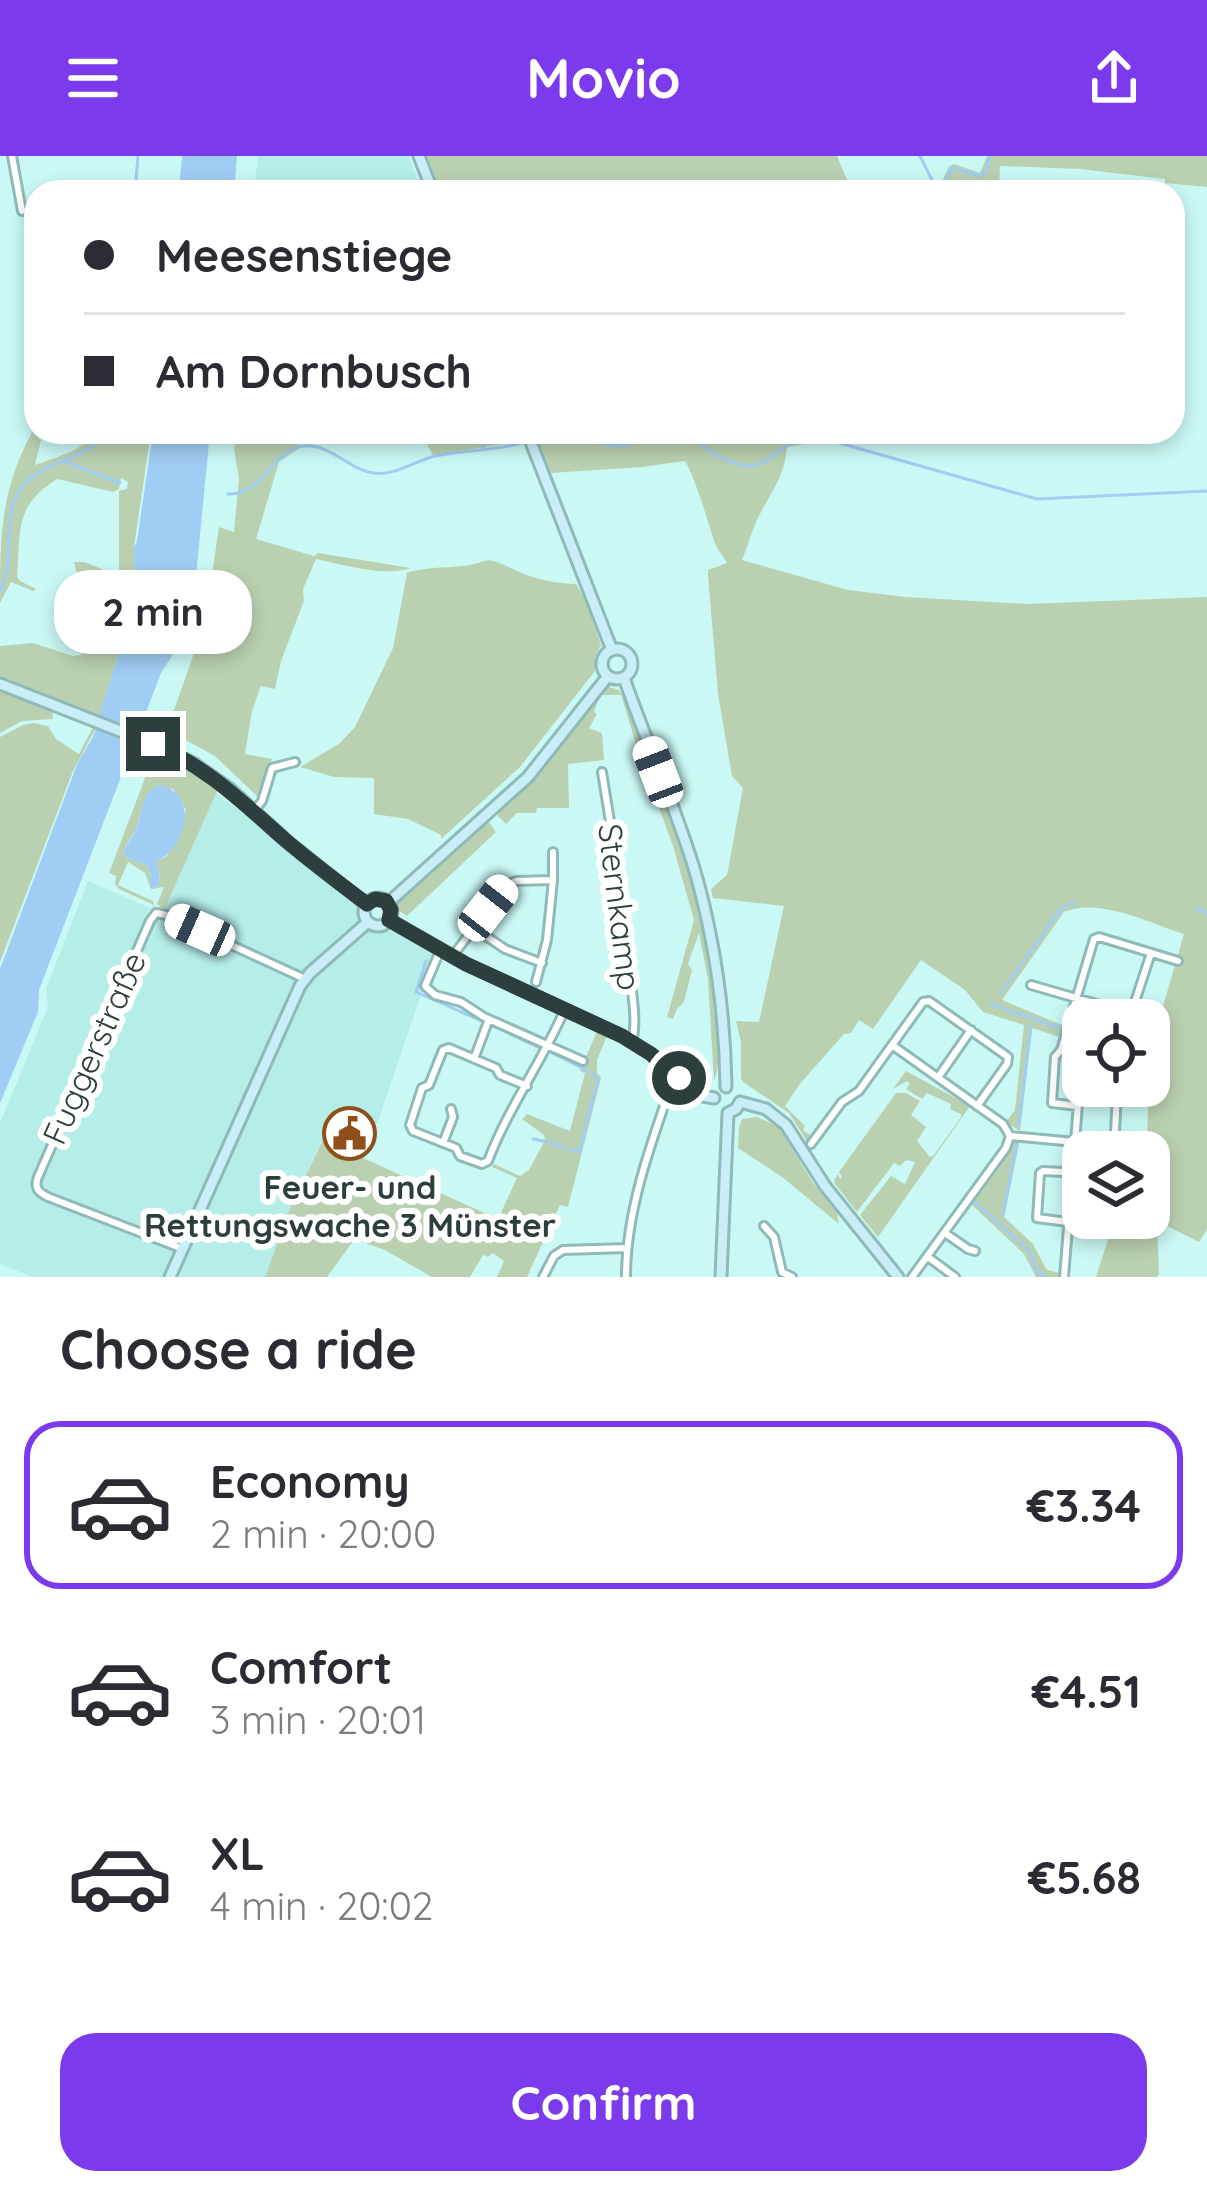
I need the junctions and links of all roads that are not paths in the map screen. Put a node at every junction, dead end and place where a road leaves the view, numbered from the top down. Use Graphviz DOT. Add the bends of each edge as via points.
graph roads {
  1 [pos="12,156"];
  2 [pos="22,211"];
  3 [pos="532,444"];
  4 [pos="612,650"];
  5 [pos="608,676"];
  6 [pos="623,678"];
  7 [pos="0,684"];
  8 [pos="295,762"];
  9 [pos="602,772"];
  10 [pos="254,811"];
  11 [pos="553,852"];
  12 [pos="553,880"];
  13 [pos="367,904"];
  14 [pos="388,904"];
  15 [pos="389,920"];
  16 [pos="368,922"];
  17 [pos="473,928"];
  18 [pos="440,952"];
  19 [pos="1151,953"];
  20 [pos="452,957"];
  21 [pos="1178,962"];
  22 [pos="542,963"];
  23 [pos="305,979"];
  24 [pos="536,982"];
  25 [pos="1031,985"];
  26 [pos="1076,998"];
  27 [pos="565,1009"];
  28 [pos="489,1019"];
  29 [pos="971,1030"];
  30 [pos="632,1042"];
  31 [pos="1062,1045"];
  32 [pos="549,1046"];
  33 [pos="892,1046"];
  34 [pos="474,1059"];
  35 [pos="584,1061"];
  36 [pos="679,1078"];
  37 [pos="938,1078"];
  38 [pos="527,1086"];
  39 [pos="727,1087"];
  40 [pos="714,1098"];
  41 [pos="740,1102"];
  42 [pos="1062,1104"];
  43 [pos="977,1106"];
  44 [pos="451,1109"];
  45 [pos="728,1113"];
  46 [pos="1010,1136"];
  47 [pos="1062,1141"];
  48 [pos="443,1143"];
  49 [pos="811,1144"];
  50 [pos="1062,1172"];
  51 [pos="1062,1221"];
  52 [pos="764,1226"];
  53 [pos="945,1233"];
  54 [pos="1067,1239"];
  55 [pos="627,1248"];
  56 [pos="183,1249"];
  57 [pos="975,1251"];
  58 [pos="928,1257"];
  59 [pos="778,1274"];
  60 [pos="170,1277"];
  61 [pos="543,1277"];
  62 [pos="626,1277"];
  63 [pos="721,1277"];
  64 [pos="792,1277"];
  65 [pos="898,1277"];
  66 [pos="912,1277"];
  67 [pos="955,1277"];
  68 [pos="1064,1277"];
  1 -- 2 [label="street"];
  3 -- 4 [label="street"];
  4 -- 5 [label="street" via="602,662"];
  4 -- 6 [label="street" via="631,658"];
  5 -- 6 [label="street"];
  5 -- 14 [label="street" via="528,777"];
  6 -- 39 [label="street" via="702,896 721,988"];
  7 -- 10 [label="street" via="194,764"];
  8 -- 10 [label="street" via="272,768"];
  9 -- 30 [label="street, Sternkamp"];
  10 -- 13 [label="street"];
  11 -- 12 [label="street"];
  12 -- 17 [label="street" via="511,882"];
  12 -- 22 [label="street"];
  13 -- 14 [label="street"];
  13 -- 16 [label="street"];
  14 -- 15 [label="street"];
  15 -- 16 [label="street"];
  15 -- 18 [label="street"];
  16 -- 23 [label="street"];
  17 -- 20 [label="street"];
  17 -- 22 [label="street"];
  18 -- 20 [label="street"];
  18 -- 28 [label="street" via="425,986"];
  19 -- 21 [label="street"];
  19 -- 26 [label="street" via="1095,938"];
  19 -- 26 [label="street" via="1131,1014"];
  20 -- 27 [label="street"];
  22 -- 24 [label="street"];
  23 -- 56 [label="street"];
  23 -- 56 [label="street, Fuggerstraße" via="166,915 150,922 36,1187"];
  25 -- 26 [label="street"];
  27 -- 30 [label="street"];
  27 -- 32 [label="street"];
  28 -- 32 [label="street"];
  28 -- 34 [label="street"];
  29 -- 33 [label="street" via="925,1000"];
  29 -- 37 [label="street"];
  29 -- 43 [label="street" via="1009,1059"];
  30 -- 36 [label="street"];
  31 -- 42 [label="street" via="1052,1102"];
  32 -- 35 [label="street"];
  32 -- 38 [label="street"];
  33 -- 37 [label="street"];
  33 -- 49 [label="street"];
  34 -- 38 [label="street"];
  34 -- 48 [label="street" via="443,1050 416,1104 413,1131"];
  36 -- 40 [label="street"];
  36 -- 55 [label="street" via="646,1164"];
  37 -- 43 [label="street"];
  38 -- 48 [label="street" via="488,1161"];
  39 -- 40 [label="street"];
  39 -- 41 [label="street"];
  40 -- 45 [label="street"];
  41 -- 45 [label="street"];
  41 -- 65 [label="street" via="784,1122"];
  43 -- 46 [label="street"];
  44 -- 48 [label="street"];
  45 -- 63 [label="street"];
  46 -- 47 [label="street"];
  46 -- 53 [label="street"];
  50 -- 51 [label="street" via="1040,1176 1037,1218"];
  52 -- 59 [label="street" via="774,1238"];
  53 -- 57 [label="street"];
  53 -- 58 [label="street"];
  54 -- 68 [label="street"];
  55 -- 61 [label="street" via="562,1250"];
  55 -- 62 [label="street"];
  56 -- 60 [label="street"];
  58 -- 66 [label="street"];
  58 -- 67 [label="street"];
  59 -- 64 [label="street"];
}
